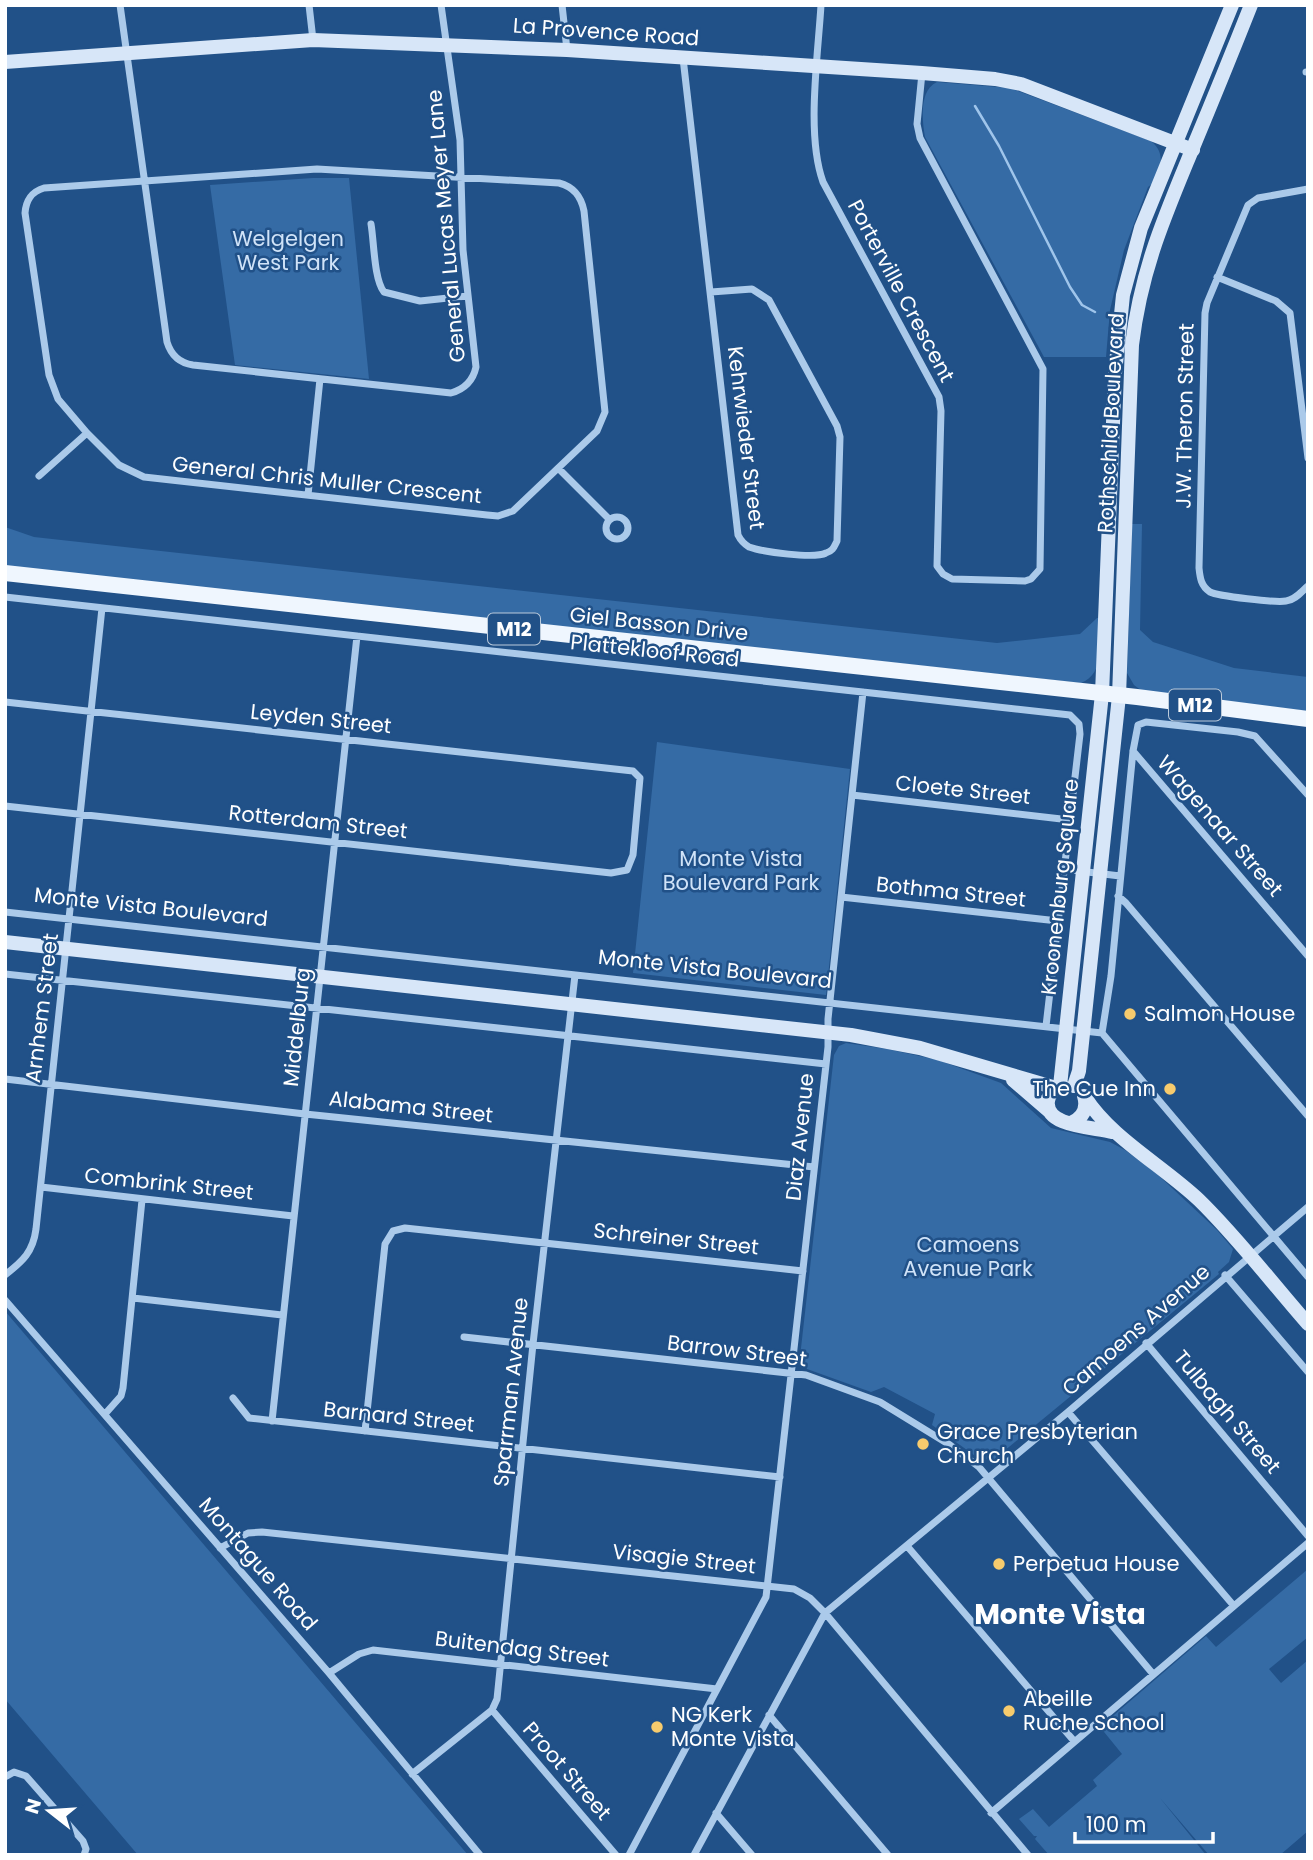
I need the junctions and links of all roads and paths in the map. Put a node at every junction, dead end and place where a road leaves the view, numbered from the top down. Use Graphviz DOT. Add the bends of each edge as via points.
graph roads {
  1 [pos="120,5"];
  2 [pos="309,5"];
  3 [pos="441,5"];
  4 [pos="562,5"];
  5 [pos="821,5"];
  6 [pos="1233,5"];
  7 [pos="1251,5"];
  8 [pos="313,40"];
  9 [pos="447,44"];
  10 [pos="568,50"];
  11 [pos="127,54"];
  12 [pos="683,58"];
  13 [pos="5,62"];
  14 [pos="817,67"];
  15 [pos="922,73"];
  16 [pos="1177,143"];
  17 [pos="1193,150"];
  18 [pos="462,179"];
  19 [pos="144,181"];
  20 [pos="1308,189"];
  21 [pos="371,225"];
  22 [pos="1217,277"];
  23 [pos="711,292"];
  24 [pos="467,296"];
  25 [pos="320,379"];
  26 [pos="87,433"];
  27 [pos="1308,457"];
  28 [pos="559,469"];
  29 [pos="39,475"];
  30 [pos="308,495"];
  31 [pos="609,519"];
  32 [pos="5,573"];
  33 [pos="1308,586"];
  34 [pos="5,597"];
  35 [pos="102,608"];
  36 [pos="357,636"];
  37 [pos="863,692"];
  38 [pos="1102,694"];
  39 [pos="1119,696"];
  40 [pos="5,702"];
  41 [pos="91,711"];
  42 [pos="1308,719"];
  43 [pos="1080,734"];
  44 [pos="346,739"];
  45 [pos="1133,751"];
  46 [pos="1308,795"];
  47 [pos="852,796"];
  48 [pos="5,806"];
  49 [pos="81,814"];
  50 [pos="1070,820"];
  51 [pos="334,841"];
  52 [pos="1063,869"];
  53 [pos="627,870"];
  54 [pos="1082,871"];
  55 [pos="1101,873"];
  56 [pos="1120,876"];
  57 [pos="1118,896"];
  58 [pos="841,897"];
  59 [pos="5,912"];
  60 [pos="70,919"];
  61 [pos="1058,921"];
  62 [pos="5,942"];
  63 [pos="323,947"];
  64 [pos="66,950"];
  65 [pos="1308,956"];
  66 [pos="5,974"];
  67 [pos="575,975"];
  68 [pos="319,978"];
  69 [pos="63,981"];
  70 [pos="830,1002"];
  71 [pos="572,1004"];
  72 [pos="316,1008"];
  73 [pos="1046,1026"];
  74 [pos="1065,1028"];
  75 [pos="1082,1030"];
  76 [pos="829,1033"];
  77 [pos="1102,1033"];
  78 [pos="569,1036"];
  79 [pos="825,1064"];
  80 [pos="997,1072"];
  81 [pos="5,1079"];
  82 [pos="50,1084"];
  83 [pos="1069,1089"];
  84 [pos="1049,1111"];
  85 [pos="305,1114"];
  86 [pos="1308,1116"];
  87 [pos="1071,1123"];
  88 [pos="1117,1134"];
  89 [pos="557,1140"];
  90 [pos="814,1167"];
  91 [pos="41,1187"];
  92 [pos="142,1200"];
  93 [pos="1308,1207"];
  94 [pos="293,1216"];
  95 [pos="1273,1236"];
  96 [pos="545,1242"];
  97 [pos="1250,1256"];
  98 [pos="803,1271"];
  99 [pos="5,1275"];
  100 [pos="1225,1275"];
  101 [pos="1308,1277"];
  102 [pos="133,1298"];
  103 [pos="5,1300"];
  104 [pos="282,1315"];
  105 [pos="1308,1324"];
  106 [pos="464,1337"];
  107 [pos="1146,1343"];
  108 [pos="533,1344"];
  109 [pos="1308,1372"];
  110 [pos="791,1374"];
  111 [pos="233,1398"];
  112 [pos="1068,1412"];
  113 [pos="105,1414"];
  114 [pos="272,1421"];
  115 [pos="365,1431"];
  116 [pos="522,1448"];
  117 [pos="780,1477"];
  118 [pos="988,1478"];
  119 [pos="1308,1535"];
  120 [pos="1308,1543"];
  121 [pos="907,1546"];
  122 [pos="220,1548"];
  123 [pos="510,1559"];
  124 [pos="768,1586"];
  125 [pos="1234,1606"];
  126 [pos="825,1613"];
  127 [pos="502,1664"];
  128 [pos="329,1673"];
  129 [pos="1153,1674"];
  130 [pos="717,1689"];
  131 [pos="492,1710"];
  132 [pos="769,1715"];
  133 [pos="1074,1741"];
  134 [pos="412,1774"];
  135 [pos="5,1777"];
  136 [pos="716,1813"];
  137 [pos="991,1813"];
  138 [pos="84,1855"];
  139 [pos="480,1855"];
  140 [pos="616,1855"];
  141 [pos="629,1855"];
  142 [pos="694,1855"];
  143 [pos="751,1855"];
  144 [pos="888,1855"];
  145 [pos="1028,1855"];
  1 -- 11 [label="street, General Lucas Meyer Lane"];
  2 -- 8 [label="street"];
  3 -- 9 [label="street, General Lucas Meyer Lane"];
  4 -- 10 [label="street"];
  5 -- 14 [label="street"];
  6 -- 16 [label="street, Rothschild Boulevard"];
  7 -- 17 [label="street, Rothschild Boulevard"];
  8 -- 9 [label="street, La Provence Road"];
  8 -- 11 [label="street, La Provence Road"];
  9 -- 10 [label="street, La Provence Road"];
  9 -- 18 [label="street, General Lucas Meyer Lane"];
  10 -- 12 [label="street, La Provence Road"];
  11 -- 13 [label="street, La Provence Road"];
  11 -- 19 [label="street, General Lucas Meyer Lane"];
  12 -- 14 [label="street, La Provence Road"];
  12 -- 23 [label="street, Kehrwieder Street"];
  14 -- 15 [label="street, La Provence Road"];
  14 -- 15 [label="street, Porterville Crescent" via="814,144 819,172 939,397 937,565 952,579 1025,581 1040,569 1043,369 919,138"];
  15 -- 16 [label="street, La Provence Road" via="1009,80"];
  16 -- 17 [label="street, La Provence Road"];
  16 -- 38 [label="street, Rothschild Boulevard" via="1141,228 1119,320"];
  17 -- 39 [label="street, Rothschild Boulevard" via="1148,262 1135,320"];
  18 -- 19 [label="street, General Chris Muller Crescent" via="317,169"];
  18 -- 24 [label="street, General Lucas Meyer Lane"];
  18 -- 28 [label="street, General Chris Muller Crescent" via="559,183 571,187 583,202 606,405 600,426"];
  19 -- 25 [label="street, General Lucas Meyer Lane" via="172,354 192,365"];
  19 -- 26 [label="street, General Chris Muller Crescent" via="44,188 33,193 26,205 48,375 58,398"];
  20 -- 22 [label="street, J.W. Theron Street" via="1253,200"];
  21 -- 24 [label="street" via="384,292 420,301"];
  22 -- 27 [label="street" via="1276,301 1290,313"];
  22 -- 33 [label="street, J.W. Theron Street" via="1205,313 1200,576 1214,594 1278,601 1289,600"];
  23 -- 23 [label="street, Kehrwieder Street" via="752,289 769,300 838,426 838,533 826,554 762,550 742,542 738,535"];
  24 -- 25 [label="street, General Lucas Meyer Lane" via="476,366 471,381 462,389 451,393"];
  25 -- 30 [label="street"];
  26 -- 29 [label="street"];
  26 -- 30 [label="street, General Chris Muller Crescent" via="119,465 144,477"];
  28 -- 30 [label="street, General Chris Muller Crescent" via="513,511 498,516"];
  28 -- 31 [label="street"];
  32 -- 38 [label="main road, Giel Basson Drive / M12"];
  34 -- 35 [label="street, Plattekloof Road"];
  35 -- 36 [label="street, Plattekloof Road"];
  35 -- 41 [label="street, Arnhem Street"];
  36 -- 37 [label="street, Plattekloof Road"];
  36 -- 44 [label="street, Middelburg"];
  37 -- 43 [label="street, Plattekloof Road" via="1063,713 1076,719"];
  37 -- 47 [label="street, Diaz Avenue"];
  38 -- 39 [label="main road, Giel Basson Drive / M12"];
  38 -- 54 [label="street, Kroonenburg Square"];
  39 -- 42 [label="main road, Giel Basson Drive / M12"];
  39 -- 55 [label="street, Kroonenburg Square"];
  40 -- 41 [label="street, Leyden Street"];
  41 -- 44 [label="street, Leyden Street"];
  41 -- 49 [label="street, Arnhem Street"];
  43 -- 50 [label="street, Kroonenburg Square"];
  44 -- 51 [label="street, Middelburg"];
  44 -- 53 [label="street, Leyden Street" via="633,771 640,778 634,855"];
  45 -- 46 [label="street" via="1138,725 1146,722 1255,736"];
  45 -- 56 [label="street"];
  45 -- 65 [label="street, Wagenaar Street"];
  47 -- 50 [label="street, Cloete Street"];
  47 -- 58 [label="street, Diaz Avenue"];
  48 -- 49 [label="street, Rotterdam Street"];
  49 -- 51 [label="street, Rotterdam Street"];
  49 -- 60 [label="street, Arnhem Street"];
  50 -- 52 [label="street, Kroonenburg Square"];
  51 -- 53 [label="street, Rotterdam Street" via="611,873"];
  51 -- 63 [label="street, Middelburg"];
  52 -- 54 [label="street"];
  52 -- 61 [label="street, Kroonenburg Square"];
  54 -- 55 [label="street"];
  54 -- 74 [label="street, Kroonenburg Square"];
  55 -- 56 [label="street"];
  55 -- 75 [label="street, Kroonenburg Square"];
  56 -- 57 [label="street"];
  57 -- 77 [label="street"];
  57 -- 86 [label="street"];
  58 -- 61 [label="street, Bothma Street"];
  58 -- 70 [label="street, Diaz Avenue"];
  59 -- 60 [label="street, Monte Vista Boulevard"];
  60 -- 63 [label="street, Monte Vista Boulevard"];
  60 -- 64 [label="street, Arnhem Street"];
  61 -- 73 [label="street, Kroonenburg Square"];
  62 -- 64 [label="street"];
  63 -- 67 [label="street, Monte Vista Boulevard"];
  63 -- 68 [label="street, Middelburg"];
  64 -- 68 [label="street"];
  64 -- 69 [label="street, Arnhem Street"];
  66 -- 69 [label="street"];
  67 -- 70 [label="street, Monte Vista Boulevard"];
  67 -- 71 [label="street, Sparrman Avenue"];
  68 -- 71 [label="street"];
  68 -- 72 [label="street, Middelburg"];
  69 -- 72 [label="street"];
  69 -- 82 [label="street, Arnhem Street"];
  70 -- 73 [label="street, Monte Vista Boulevard"];
  70 -- 76 [label="street, Diaz Avenue"];
  71 -- 76 [label="street"];
  71 -- 78 [label="street, Sparrman Avenue"];
  72 -- 78 [label="street"];
  72 -- 85 [label="street, Middelburg"];
  73 -- 74 [label="street, Monte Vista Boulevard"];
  74 -- 75 [label="street, Monte Vista Boulevard"];
  74 -- 83 [label="street, Kroonenburg Square"];
  75 -- 77 [label="street, Monte Vista Boulevard"];
  75 -- 83 [label="street, Kroonenburg Square" via="1079,1071"];
  76 -- 79 [label="street, Diaz Avenue"];
  76 -- 80 [label="street" via="920,1048"];
  77 -- 95 [label="street"];
  78 -- 79 [label="street"];
  78 -- 89 [label="street, Sparrman Avenue"];
  79 -- 90 [label="street, Diaz Avenue"];
  80 -- 83 [label="street"];
  80 -- 84 [label="street" via="1020,1084"];
  81 -- 82 [label="street, Alabama Street"];
  82 -- 85 [label="street, Alabama Street"];
  82 -- 91 [label="street, Arnhem Street"];
  83 -- 84 [label="street" via="1048,1098"];
  83 -- 87 [label="street" via="1083,1113"];
  83 -- 88 [label="street"];
  84 -- 87 [label="street" via="1057,1121"];
  85 -- 89 [label="street, Alabama Street"];
  85 -- 94 [label="street, Middelburg"];
  87 -- 88 [label="street"];
  88 -- 97 [label="street" via="1198,1200"];
  89 -- 90 [label="street, Alabama Street"];
  89 -- 96 [label="street, Sparrman Avenue"];
  90 -- 98 [label="street, Diaz Avenue"];
  91 -- 92 [label="street, Combrink Street"];
  91 -- 99 [label="street, Arnhem Street" via="33,1249"];
  92 -- 94 [label="street, Combrink Street"];
  92 -- 102 [label="street"];
  93 -- 95 [label="street, Camoens Avenue"];
  94 -- 104 [label="street, Middelburg"];
  95 -- 97 [label="street, Camoens Avenue"];
  95 -- 101 [label="street"];
  96 -- 98 [label="street, Schreiner Street"];
  96 -- 108 [label="street, Sparrman Avenue"];
  96 -- 115 [label="street, Schreiner Street" via="405,1228 393,1231 385,1244"];
  97 -- 100 [label="street, Camoens Avenue"];
  97 -- 105 [label="street"];
  98 -- 110 [label="street, Diaz Avenue"];
  100 -- 107 [label="street, Camoens Avenue"];
  100 -- 109 [label="street"];
  102 -- 104 [label="street"];
  102 -- 113 [label="street" via="123,1388"];
  103 -- 113 [label="street, Montague Road"];
  104 -- 114 [label="street, Middelburg"];
  106 -- 108 [label="street, Barrow Street"];
  107 -- 112 [label="street, Camoens Avenue"];
  107 -- 119 [label="street, Tulbagh Street"];
  108 -- 110 [label="street, Barrow Street"];
  108 -- 116 [label="street, Sparrman Avenue"];
  110 -- 117 [label="street, Diaz Avenue"];
  110 -- 118 [label="street, Barrow Street" via="807,1375 880,1402 950,1445"];
  111 -- 114 [label="street, Barnard Street" via="249,1418"];
  112 -- 118 [label="street, Camoens Avenue"];
  112 -- 125 [label="street"];
  113 -- 122 [label="street, Montague Road"];
  114 -- 115 [label="street, Barnard Street"];
  115 -- 116 [label="street, Barnard Street"];
  116 -- 117 [label="street, Barnard Street"];
  116 -- 123 [label="street, Sparrman Avenue"];
  117 -- 124 [label="street, Diaz Avenue"];
  118 -- 121 [label="street, Camoens Avenue"];
  118 -- 129 [label="street, Barrow Street"];
  120 -- 125 [label="street"];
  121 -- 126 [label="street, Camoens Avenue"];
  121 -- 133 [label="street"];
  122 -- 123 [label="street, Visagie Street" via="248,1533 262,1532"];
  122 -- 128 [label="street, Montague Road"];
  123 -- 124 [label="street, Visagie Street"];
  123 -- 127 [label="street, Sparrman Avenue"];
  124 -- 126 [label="street, Visagie Street" via="802,1593"];
  124 -- 130 [label="street, Diaz Avenue"];
  125 -- 129 [label="street"];
  126 -- 132 [label="street"];
  126 -- 137 [label="street, Visagie Street"];
  127 -- 128 [label="street, Buitendag Street" via="373,1650"];
  127 -- 130 [label="street, Buitendag Street"];
  127 -- 131 [label="street, Sparrman Avenue"];
  128 -- 134 [label="street, Montague Road"];
  129 -- 133 [label="street"];
  130 -- 141 [label="street, Diaz Avenue"];
  131 -- 134 [label="street"];
  131 -- 140 [label="street, Proot Street"];
  132 -- 136 [label="street"];
  132 -- 144 [label="street"];
  133 -- 137 [label="street"];
  134 -- 139 [label="street, Montague Road"];
  135 -- 138 [label="street" via="14,1772 26,1776 83,1841"];
  136 -- 142 [label="street"];
  136 -- 143 [label="street"];
  137 -- 145 [label="street, Visagie Street"];
}
